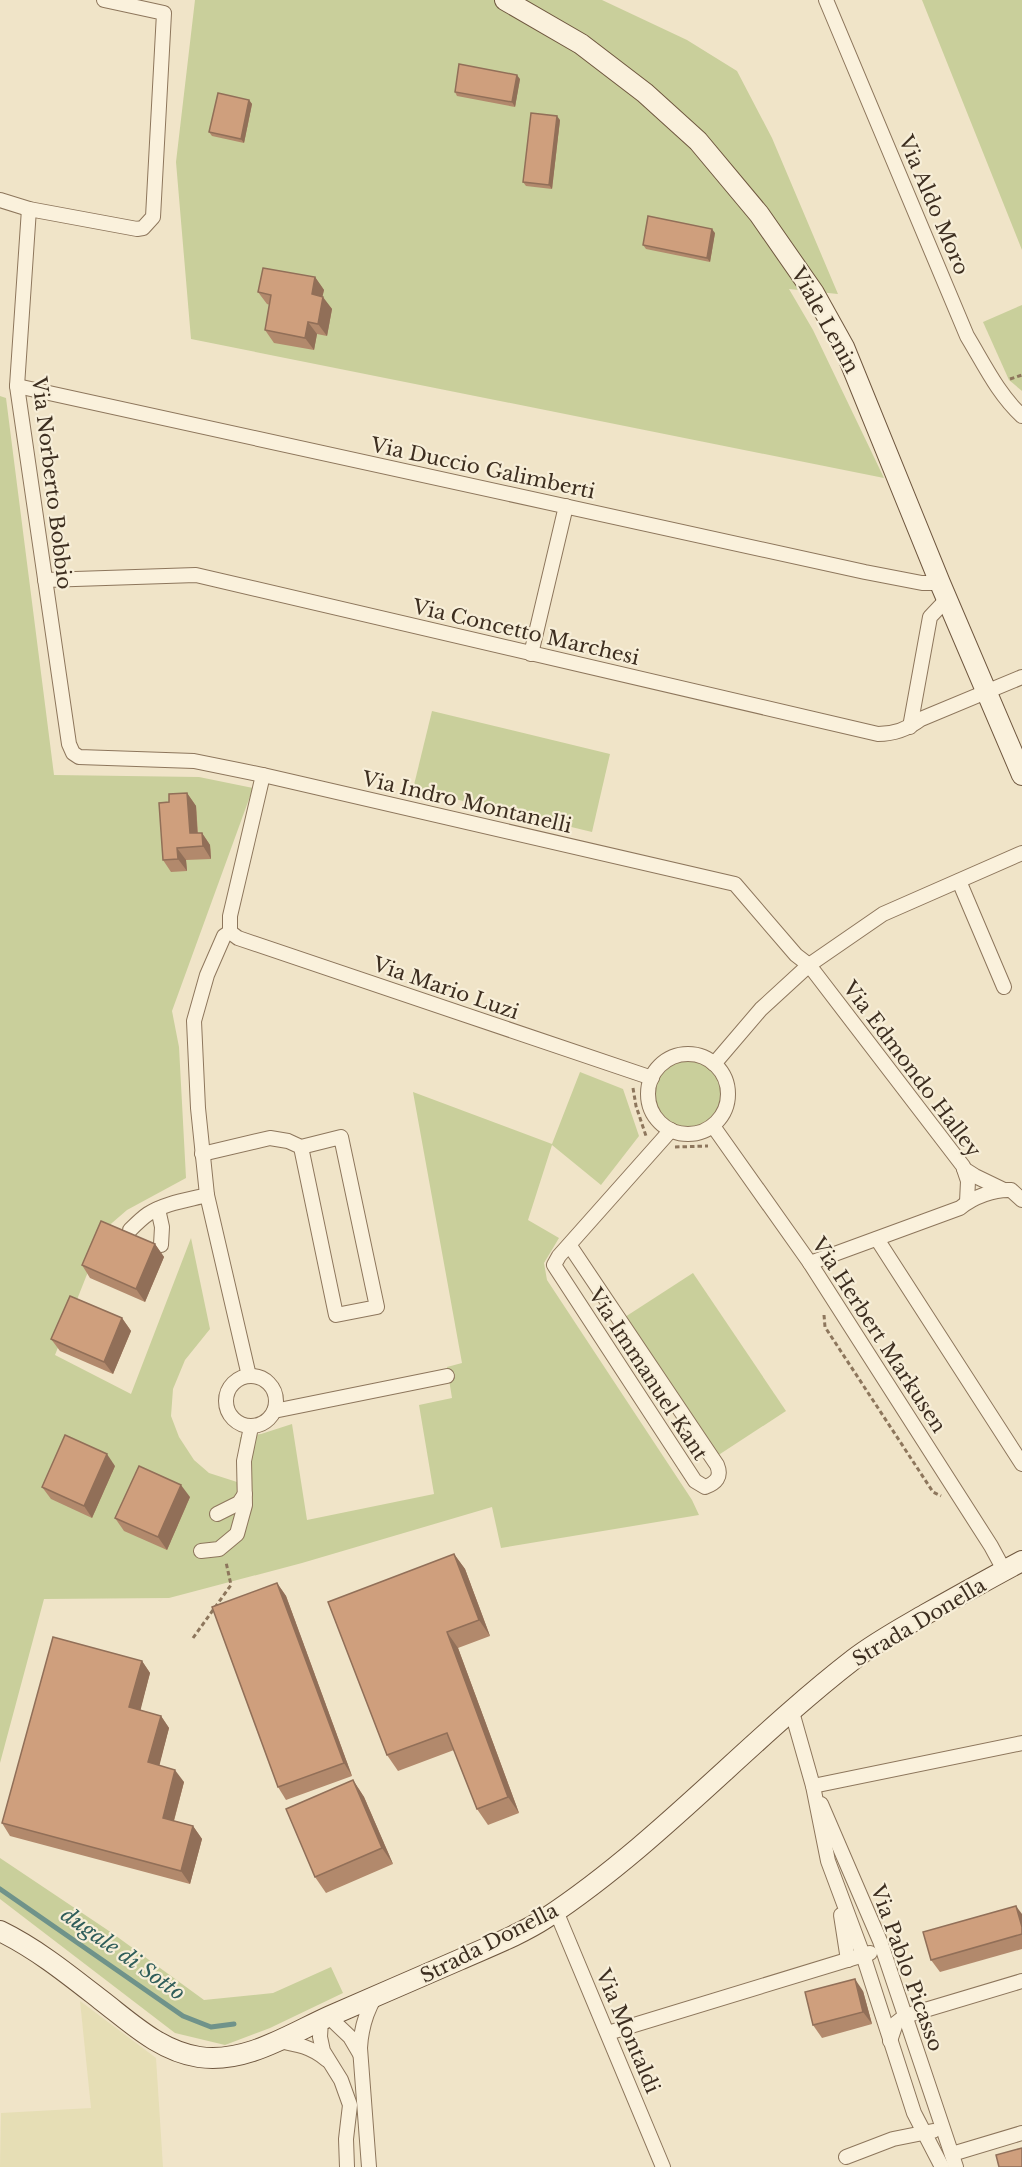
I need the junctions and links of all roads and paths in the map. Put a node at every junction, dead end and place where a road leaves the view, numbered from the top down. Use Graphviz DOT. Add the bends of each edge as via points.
graph roads {
  1 [pos="104,0"];
  2 [pos="505,0"];
  3 [pos="826,0"];
  4 [pos="0,200"];
  5 [pos="29,209"];
  6 [pos="1022,375"];
  7 [pos="1010,380"];
  8 [pos="17,386"];
  9 [pos="1022,416"];
  10 [pos="566,506"];
  11 [pos="45,580"];
  12 [pos="944,591"];
  13 [pos="531,654"];
  14 [pos="1022,677"];
  15 [pos="988,692"];
  16 [pos="910,727"];
  17 [pos="79,757"];
  18 [pos="263,775"];
  19 [pos="1022,775"];
  20 [pos="1022,853"];
  21 [pos="959,881"];
  22 [pos="230,932"];
  23 [pos="809,965"];
  24 [pos="1004,987"];
  25 [pos="714,1064"];
  26 [pos="652,1078"];
  27 [pos="625,1083"];
  28 [pos="713,1126"];
  29 [pos="671,1130"];
  30 [pos="645,1131"];
  31 [pos="661,1141"];
  32 [pos="642,1144"];
  33 [pos="301,1147"];
  34 [pos="713,1147"];
  35 [pos="202,1154"];
  36 [pos="964,1168"];
  37 [pos="1004,1190"];
  38 [pos="207,1195"];
  39 [pos="1022,1200"];
  40 [pos="968,1202"];
  41 [pos="158,1209"];
  42 [pos="130,1230"];
  43 [pos="876,1239"];
  44 [pos="161,1245"];
  45 [pos="570,1246"];
  46 [pos="810,1263"];
  47 [pos="821,1309"];
  48 [pos="249,1376"];
  49 [pos="447,1376"];
  50 [pos="274,1412"];
  51 [pos="251,1427"];
  52 [pos="1022,1464"];
  53 [pos="245,1494"];
  54 [pos="948,1501"];
  55 [pos="217,1514"];
  56 [pos="219,1549"];
  57 [pos="201,1551"];
  58 [pos="1022,1561"];
  59 [pos="1004,1570"];
  60 [pos="193,1638"];
  61 [pos="792,1712"];
  62 [pos="1022,1743"];
  63 [pos="813,1786"];
  64 [pos="828,1861"];
  65 [pos="556,1911"];
  66 [pos="0,1931"];
  67 [pos="883,1949"];
  68 [pos="863,1955"];
  69 [pos="848,1960"];
  70 [pos="1022,1981"];
  71 [pos="375,1997"];
  72 [pos="905,2016"];
  73 [pos="325,2018"];
  74 [pos="608,2033"];
  75 [pos="276,2040"];
  76 [pos="890,2041"];
  77 [pos="361,2056"];
  78 [pos="328,2061"];
  79 [pos="943,2128"];
  80 [pos="925,2132"];
  81 [pos="1022,2133"];
  82 [pos="846,2157"];
  83 [pos="954,2161"];
  84 [pos="347,2167"];
  85 [pos="369,2167"];
  86 [pos="663,2167"];
  87 [pos="942,2167"];
  1 -- 5 [label="street" via="164,13 153,217 143,228 136,229"];
  2 -- 12 [label="street, Viale Lenin" via="581,44 645,93 698,141 759,214 814,293 844,347"];
  3 -- 9 [label="street, Via Aldo Moro" via="967,336 1011,406"];
  4 -- 5 [label="street"];
  5 -- 8 [label="street, Via Norberto Bobbio"];
  6 -- 7 [label="path"];
  8 -- 10 [label="street, Via Duccio Galimberti"];
  8 -- 11 [label="street, Via Norberto Bobbio"];
  10 -- 12 [label="street, Via Duccio Galimberti"];
  10 -- 13 [label="street"];
  11 -- 13 [label="street, Via Concetto Marchesi" via="196,575"];
  11 -- 17 [label="street, Via Norberto Bobbio" via="69,744"];
  12 -- 15 [label="street, Viale Lenin"];
  12 -- 16 [label="street" via="930,617"];
  13 -- 16 [label="street, Via Concetto Marchesi" via="878,734"];
  14 -- 15 [label="street, Via Concetto Marchesi"];
  15 -- 16 [label="street, Via Concetto Marchesi"];
  15 -- 19 [label="street, Viale Lenin"];
  17 -- 18 [label="street, Via Indro Montanelli" via="194,761"];
  18 -- 22 [label="street" via="228,923"];
  18 -- 23 [label="street, Via Indro Montanelli" via="735,884"];
  20 -- 21 [label="street"];
  21 -- 23 [label="street" via="883,914"];
  21 -- 24 [label="street"];
  22 -- 26 [label="street, Via Mario Luzi" via="238,938"];
  22 -- 35 [label="street" via="207,975 194,1021"];
  23 -- 25 [label="street" via="761,1009"];
  23 -- 36 [label="street, Via Edmondo Halley"];
  25 -- 26 [label="street" via="704,1057 680,1055 658,1067"];
  25 -- 28 [label="street" via="727,1083 728,1095 726,1107"];
  26 -- 29 [label="street" via="649,1103 662,1125"];
  27 -- 30 [label="path" via="633,1088"];
  28 -- 29 [label="street" via="693,1134"];
  28 -- 46 [label="street, Via Herbert Markusen"];
  29 -- 31 [label="street, Via Immanuel Kant"];
  30 -- 31 [label="path"];
  30 -- 32 [label="path"];
  31 -- 34 [label="path" via="680,1148"];
  31 -- 45 [label="street, Via Immanuel Kant"];
  33 -- 33 [label="street" via="341,1137 377,1307 336,1315"];
  33 -- 35 [label="street" via="270,1138"];
  35 -- 38 [label="street"];
  36 -- 37 [label="street"];
  36 -- 40 [label="street, Via Edmondo Halley" via="969,1181"];
  37 -- 39 [label="street" via="1011,1190"];
  37 -- 40 [label="street"];
  38 -- 41 [label="street"];
  38 -- 48 [label="street"];
  40 -- 43 [label="street"];
  41 -- 42 [label="street"];
  41 -- 44 [label="street"];
  43 -- 46 [label="street"];
  43 -- 52 [label="street"];
  45 -- 45 [label="street, Via Immanuel Kant" via="556,1260 557,1271 695,1481 711,1485 719,1475 717,1465"];
  46 -- 59 [label="street, Via Herbert Markusen"];
  47 -- 54 [label="path" via="825,1327 933,1492"];
  48 -- 50 [label="street" via="269,1384 276,1397"];
  48 -- 51 [label="street" via="235,1382 225,1402 231,1417"];
  49 -- 50 [label="street"];
  50 -- 51 [label="street" via="265,1423"];
  51 -- 53 [label="street" via="244,1461"];
  53 -- 55 [label="street" via="238,1503"];
  53 -- 56 [label="street" via="237,1534"];
  56 -- 57 [label="street"];
  56 -- 60 [label="path" via="224,1554 231,1585"];
  58 -- 59 [label="street, Strada Donella"];
  59 -- 61 [label="street, Strada Donella" via="866,1650"];
  61 -- 63 [label="street, Via Pablo Picasso"];
  61 -- 65 [label="street, Strada Donella" via="639,1847"];
  62 -- 63 [label="street"];
  63 -- 64 [label="street, Via Pablo Picasso"];
  63 -- 67 [label="street, Via Pablo Picasso"];
  64 -- 68 [label="street, Via Pablo Picasso"];
  64 -- 69 [label="street"];
  65 -- 71 [label="street, Strada Donella" via="524,1930"];
  65 -- 74 [label="street, Via Montaldi"];
  66 -- 75 [label="street, Strada Donella" via="41,1955 141,2031 174,2050 226,2058 251,2053"];
  67 -- 68 [label="street"];
  67 -- 72 [label="street, Via Pablo Picasso"];
  68 -- 69 [label="street"];
  68 -- 72 [label="street" via="872,1962 892,2014"];
  68 -- 76 [label="street, Via Pablo Picasso"];
  69 -- 74 [label="street"];
  70 -- 72 [label="street"];
  71 -- 73 [label="street, Strada Donella"];
  71 -- 77 [label="street" via="361,2029"];
  72 -- 76 [label="street" via="896,2023"];
  72 -- 79 [label="street, Via Pablo Picasso"];
  73 -- 75 [label="street, Strada Donella"];
  73 -- 77 [label="street" via="350,2037"];
  73 -- 78 [label="street" via="321,2037"];
  74 -- 86 [label="street, Via Montaldi"];
  75 -- 78 [label="street" via="318,2052"];
  76 -- 80 [label="street, Via Pablo Picasso" via="914,2113"];
  77 -- 85 [label="street"];
  78 -- 84 [label="street" via="341,2080 350,2105"];
  79 -- 80 [label="street"];
  79 -- 83 [label="street, Via Pablo Picasso"];
  80 -- 82 [label="street"];
  80 -- 87 [label="street, Via Pablo Picasso"];
  81 -- 83 [label="street"];
}
